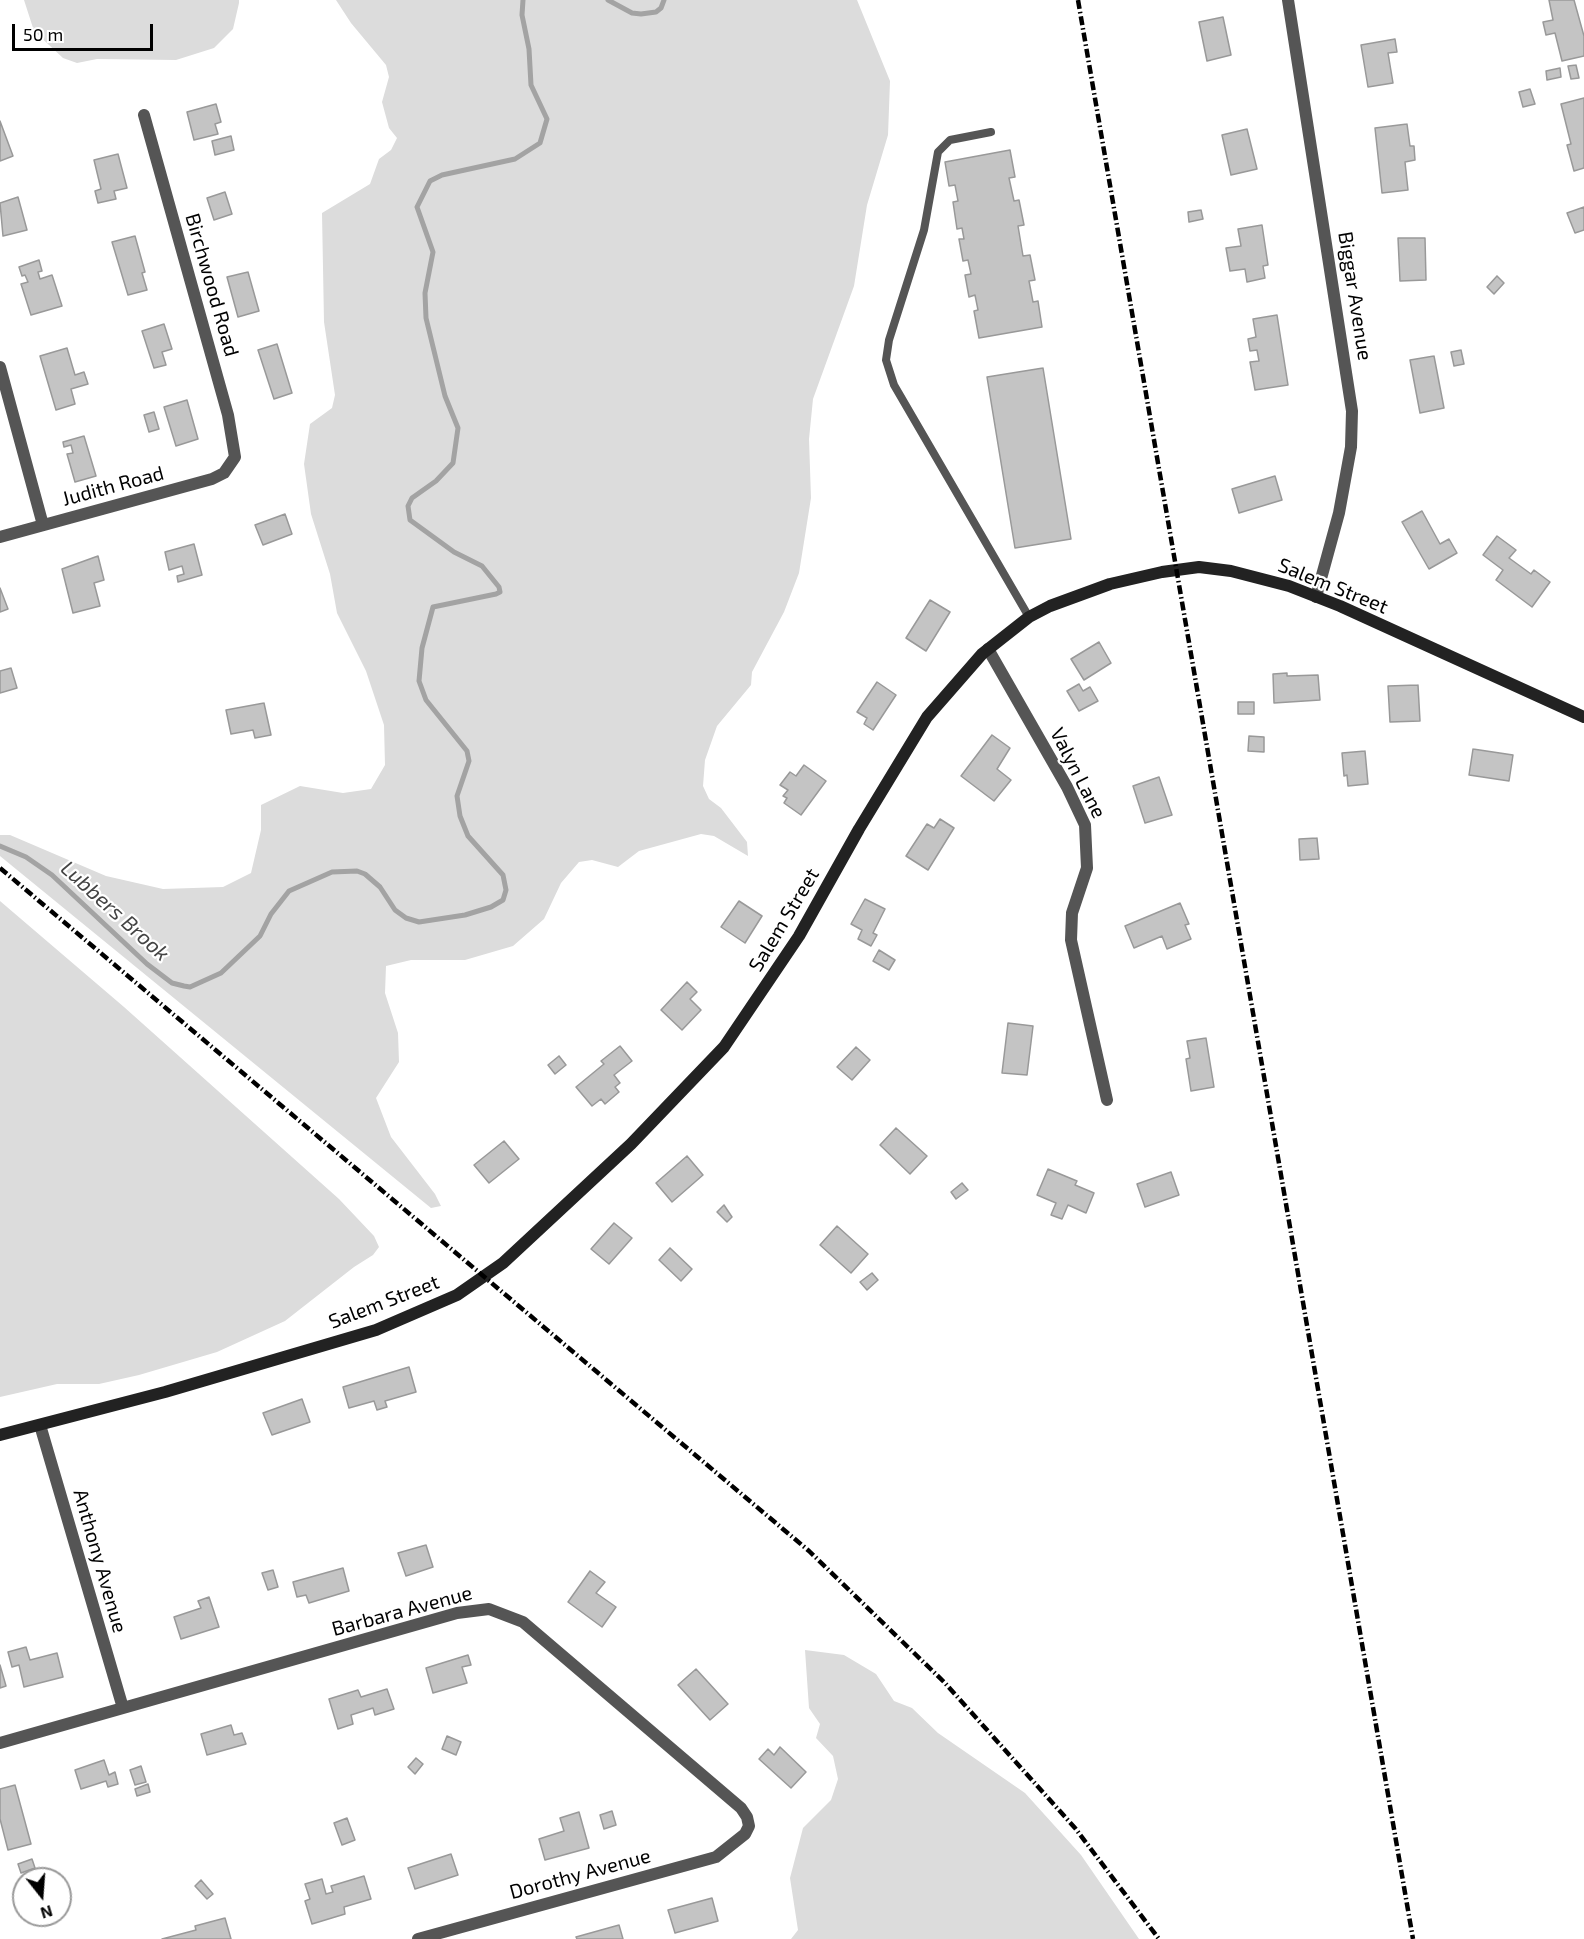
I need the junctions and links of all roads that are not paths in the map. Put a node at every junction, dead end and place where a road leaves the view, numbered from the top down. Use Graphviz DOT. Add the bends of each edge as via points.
graph roads {
  1 [pos="1288,0"];
  2 [pos="144,115"];
  3 [pos="991,132"];
  4 [pos="0,367"];
  5 [pos="231,465"];
  6 [pos="43,525"];
  7 [pos="0,537"];
  8 [pos="1316,597"];
  9 [pos="1029,617"];
  10 [pos="988,649"];
  11 [pos="1584,717"];
  12 [pos="1107,1100"];
  13 [pos="40,1425"];
  14 [pos="0,1435"];
  15 [pos="123,1708"];
  16 [pos="0,1743"];
  17 [pos="745,1834"];
  18 [pos="418,1939"];
  1 -- 8 [label="street, Biggar Avenue" via="1352,411 1351,447 1339,513"];
  2 -- 5 [label="street, Birchwood Road" via="228,415 236,450"];
  3 -- 9 [label="lane" via="950,140 938,152 924,230 886,360 894,385"];
  4 -- 6 [label="street"];
  5 -- 6 [label="street, Judith Road" via="212,480"];
  6 -- 7 [label="street, Judith Road"];
  8 -- 9 [label="street, Salem Street" via="1231,571 1190,568 1110,584"];
  8 -- 11 [label="street, Salem Street"];
  9 -- 10 [label="street, Salem Street"];
  10 -- 12 [label="street, Valyn Lane" via="1085,825 1087,868 1072,913 1071,940"];
  10 -- 13 [label="street, Salem Street" via="943,696 910,742 799,936 724,1047 631,1144 503,1263 457,1295 376,1330"];
  13 -- 14 [label="street, Salem Street"];
  13 -- 15 [label="street, Anthony Avenue"];
  15 -- 16 [label="street, Barbara Avenue"];
  15 -- 17 [label="street, Barbara Avenue" via="457,1613 489,1609 522,1622 741,1808 748,1820"];
  17 -- 18 [label="street, Dorothy Avenue" via="728,1850 710,1859"];
}
